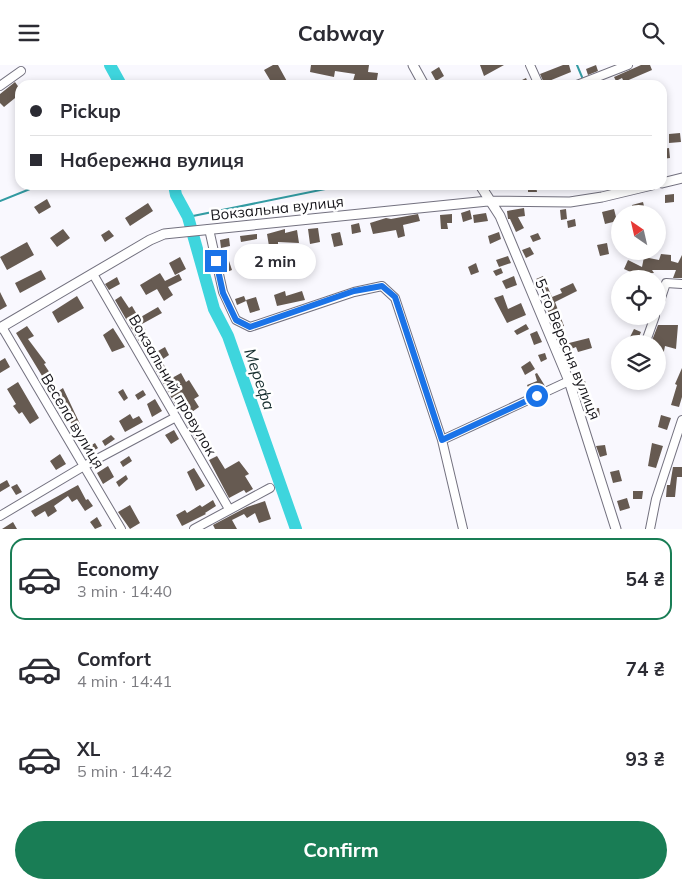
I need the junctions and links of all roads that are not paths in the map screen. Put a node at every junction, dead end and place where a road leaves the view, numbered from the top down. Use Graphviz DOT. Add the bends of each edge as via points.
graph roads {
  1 [pos="413,65"];
  2 [pos="530,65"];
  3 [pos="628,65"];
  4 [pos="22,71"];
  5 [pos="421,80"];
  6 [pos="537,80"];
  7 [pos="590,80"];
  8 [pos="0,86"];
  9 [pos="682,178"];
  10 [pos="667,182"];
  11 [pos="482,190"];
  12 [pos="631,190"];
  13 [pos="488,201"];
  14 [pos="205,229"];
  15 [pos="93,274"];
  16 [pos="666,283"];
  17 [pos="682,284"];
  18 [pos="1,327"];
  19 [pos="569,381"];
  20 [pos="176,417"];
  21 [pos="682,420"];
  22 [pos="442,440"];
  23 [pos="84,466"];
  24 [pos="270,488"];
  25 [pos="229,509"];
  26 [pos="0,516"];
  27 [pos="121,529"];
  28 [pos="194,529"];
  29 [pos="463,529"];
  30 [pos="616,529"];
  31 [pos="650,529"];
  1 -- 5 [label="street"];
  2 -- 6 [label="street"];
  3 -- 7 [label="street"];
  4 -- 8 [label="street"];
  9 -- 10 [label="street"];
  11 -- 13 [label="street, 5-го Вересня вулиця"];
  12 -- 13 [label="street, Вокзальна вулиця" via="570,202"];
  13 -- 14 [label="street, Вокзальна вулиця"];
  13 -- 19 [label="street, 5-го Вересня вулиця" via="500,216"];
  14 -- 15 [label="street, Вокзальна вулиця" via="150,240"];
  14 -- 22 [label="street" via="223,293 236,320 250,327 382,286 395,297"];
  15 -- 18 [label="street"];
  15 -- 20 [label="street, Вокзальний провулок"];
  16 -- 17 [label="street"];
  18 -- 23 [label="street, Весела вулиця"];
  19 -- 22 [label="street"];
  19 -- 30 [label="street, 5-го Вересня вулиця"];
  20 -- 23 [label="street"];
  20 -- 25 [label="street, Вокзальний провулок"];
  21 -- 31 [label="street" via="656,499"];
  22 -- 29 [label="street"];
  23 -- 26 [label="street"];
  23 -- 27 [label="street, Весела вулиця"];
  24 -- 25 [label="street"];
  25 -- 28 [label="street"];
}
